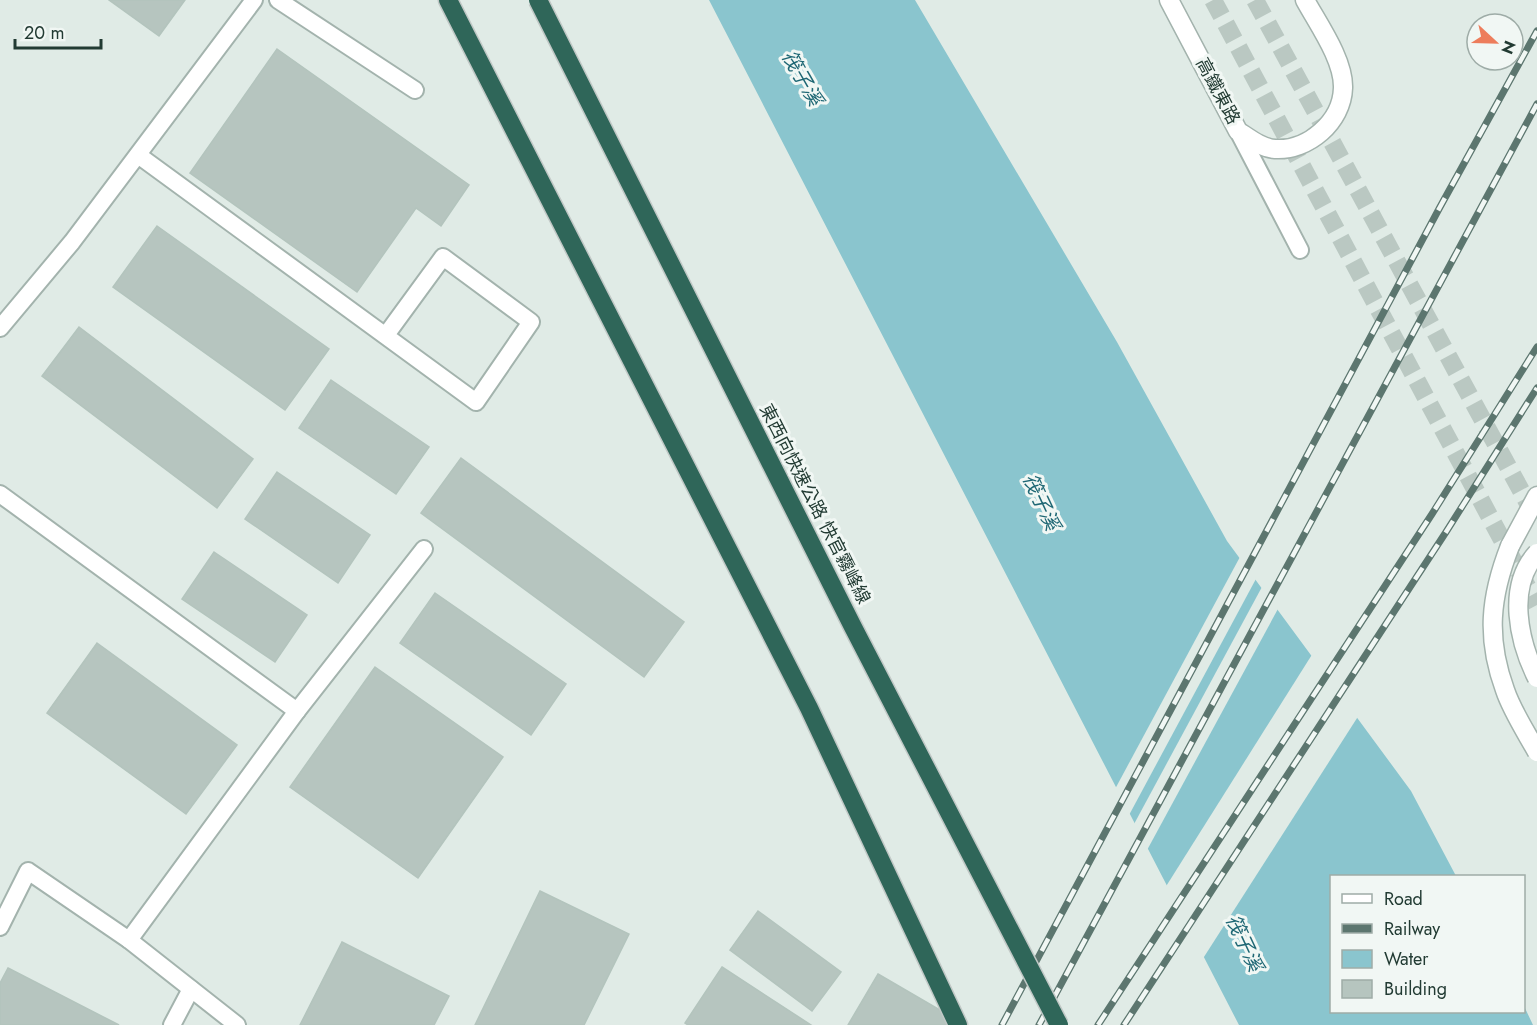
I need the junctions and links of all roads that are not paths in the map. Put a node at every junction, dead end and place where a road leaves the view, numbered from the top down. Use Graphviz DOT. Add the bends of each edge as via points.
graph roads {
  1 [pos="254,0"];
  2 [pos="278,0"];
  3 [pos="448,0"];
  4 [pos="538,0"];
  5 [pos="1168,0"];
  6 [pos="1305,0"];
  7 [pos="415,90"];
  8 [pos="1238,131"];
  9 [pos="138,155"];
  10 [pos="1300,250"];
  11 [pos="0,328"];
  12 [pos="386,335"];
  13 [pos="0,494"];
  14 [pos="1537,496"];
  15 [pos="424,549"];
  16 [pos="1537,553"];
  17 [pos="1537,652"];
  18 [pos="1537,678"];
  19 [pos="1537,683"];
  20 [pos="297,711"];
  21 [pos="1537,752"];
  22 [pos="0,927"];
  23 [pos="129,940"];
  24 [pos="191,989"];
  25 [pos="172,1025"];
  26 [pos="237,1025"];
  27 [pos="958,1025"];
  28 [pos="1059,1025"];
  1 -- 9 [label="lane"];
  2 -- 7 [label="lane"];
  3 -- 27 [label="highway" via="809,708"];
  4 -- 28 [label="highway, 東西向快速公路 快官霧峰線, bridge" via="853,627"];
  5 -- 8 [label="street, 高鐵東路"];
  6 -- 8 [label="street, 高鐵東路" via="1340,64 1343,88 1338,111 1310,140 1293,147 1273,149 1256,144"];
  8 -- 10 [label="lane"];
  9 -- 11 [label="lane"];
  9 -- 12 [label="lane"];
  12 -- 12 [label="lane" via="476,402 531,322 443,257"];
  13 -- 20 [label="lane"];
  14 -- 21 [label="street, bridge" via="1499,574 1492,627 1505,692"];
  15 -- 20 [label="lane"];
  16 -- 18 [label="street, bridge" via="1530,561 1518,604 1525,654"];
  17 -- 19 [label="street"];
  20 -- 23 [label="lane"];
  22 -- 23 [label="lane" via="28,871"];
  23 -- 24 [label="lane"];
  24 -- 25 [label="lane"];
  24 -- 26 [label="lane"];
}
